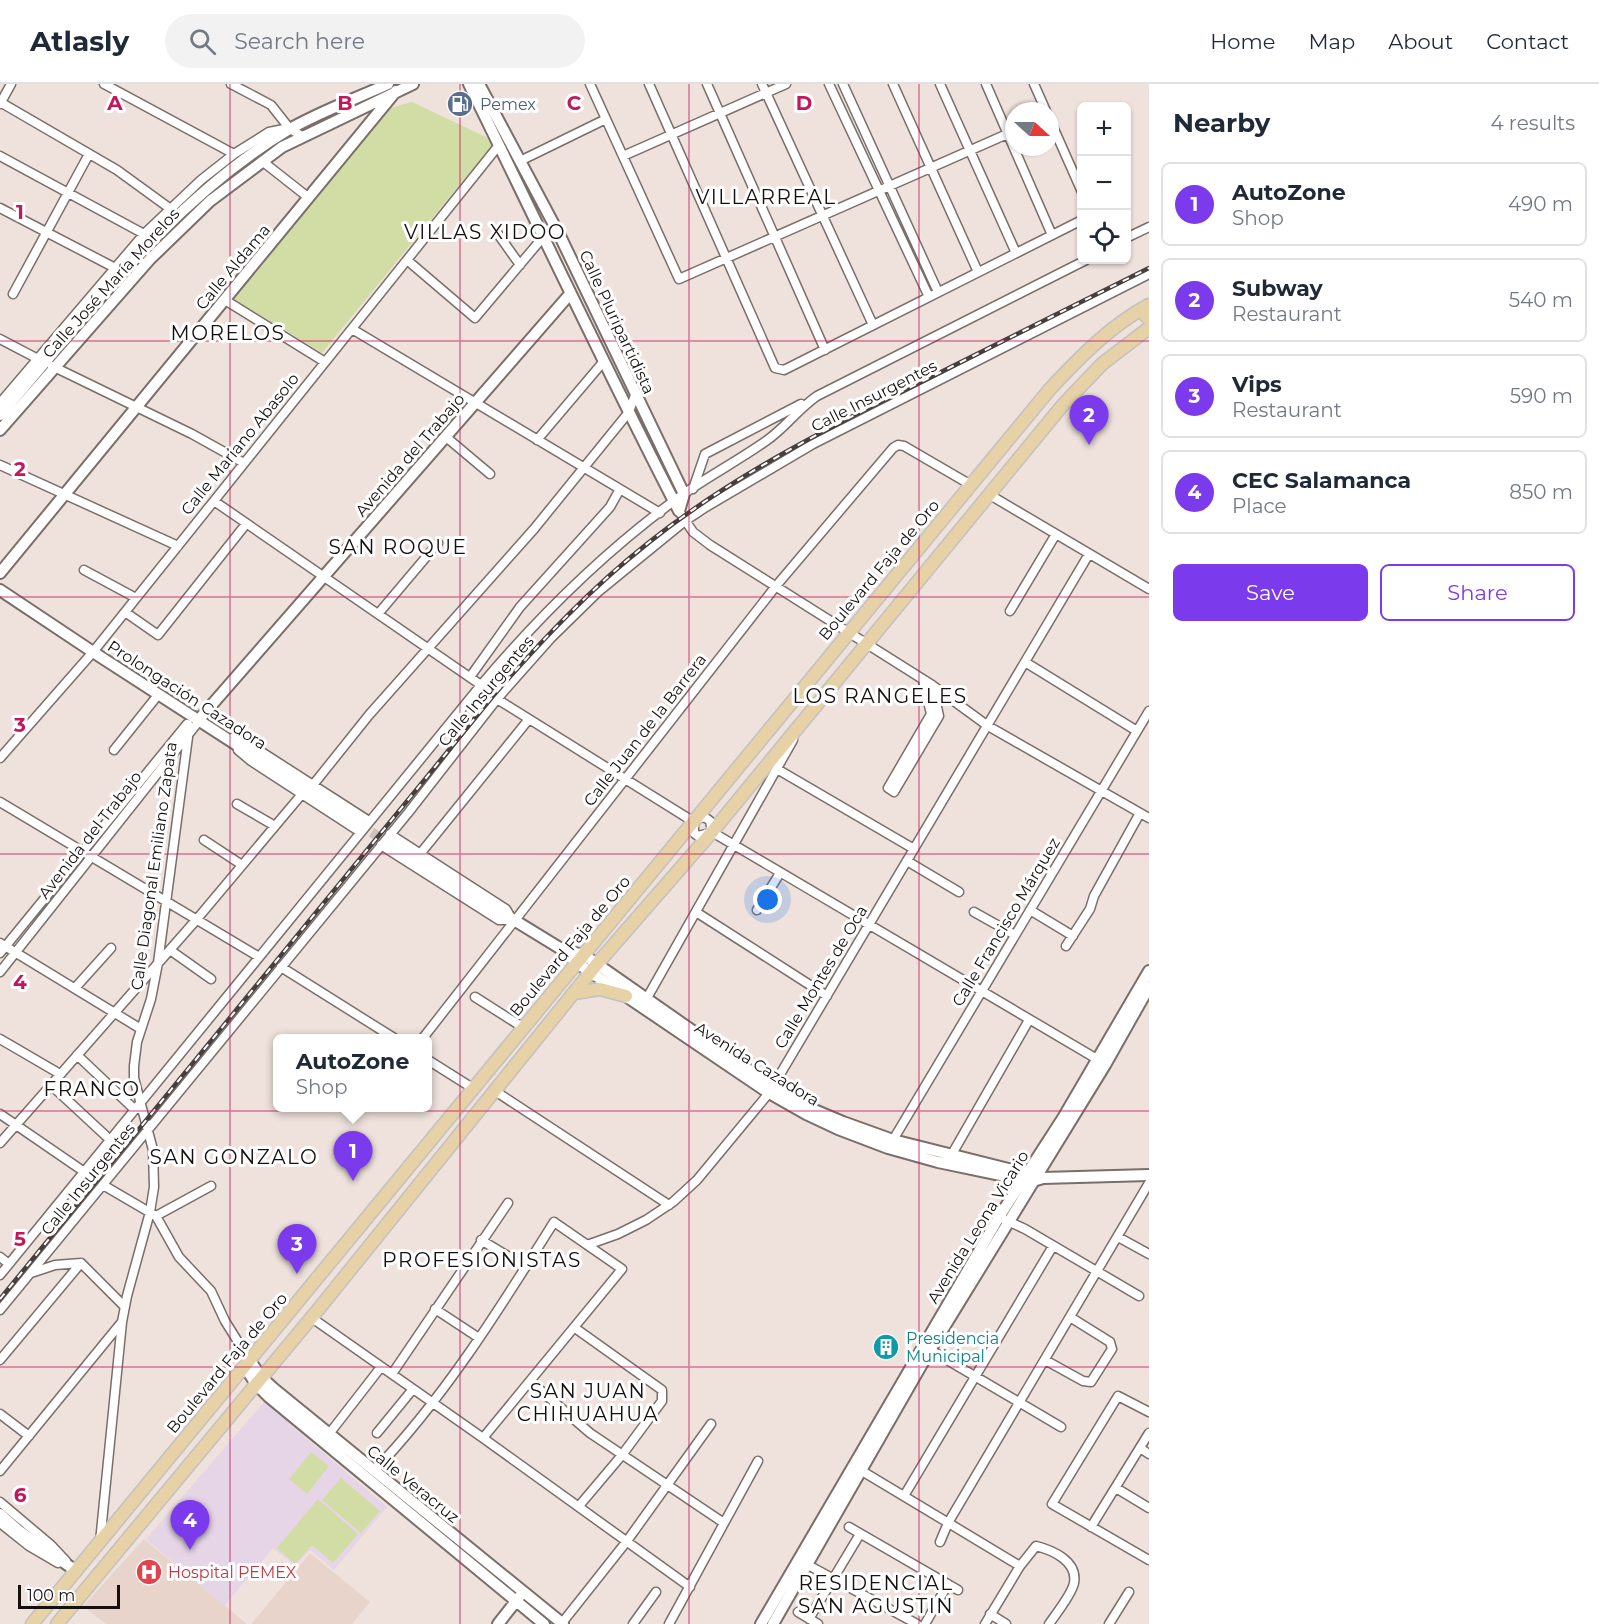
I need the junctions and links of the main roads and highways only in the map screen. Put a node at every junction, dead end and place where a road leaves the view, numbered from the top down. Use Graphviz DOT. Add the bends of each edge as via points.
graph roads {
  1 [pos="1147,311"];
  2 [pos="1149,328"];
  3 [pos="574,993"];
  4 [pos="626,996"];
  5 [pos="365,1221"];
  6 [pos="380,1233"];
  7 [pos="129,1538"];
  8 [pos="100,1543"];
  9 [pos="71,1568"];
  10 [pos="81,1595"];
  11 [pos="32,1624"];
  12 [pos="57,1624"];
  1 -- 5 [label="main road, Boulevard Faja de Oro" via="1102,338 1050,389"];
  2 -- 3 [label="main road, Boulevard Faja de Oro" via="1087,378"];
  3 -- 4 [label="main road" via="600,989"];
  3 -- 6 [label="main road, Boulevard Faja de Oro"];
  5 -- 6 [label="main road"];
  5 -- 8 [label="main road, Boulevard Faja de Oro"];
  6 -- 7 [label="main road, Boulevard Faja de Oro"];
  7 -- 8 [label="main road"];
  7 -- 10 [label="main road, Boulevard Faja de Oro"];
  8 -- 9 [label="main road, Boulevard Faja de Oro"];
  9 -- 10 [label="main road" via="82,1582"];
  9 -- 11 [label="main road, Boulevard Faja de Oro"];
  10 -- 12 [label="main road, Boulevard Faja de Oro"];
}
